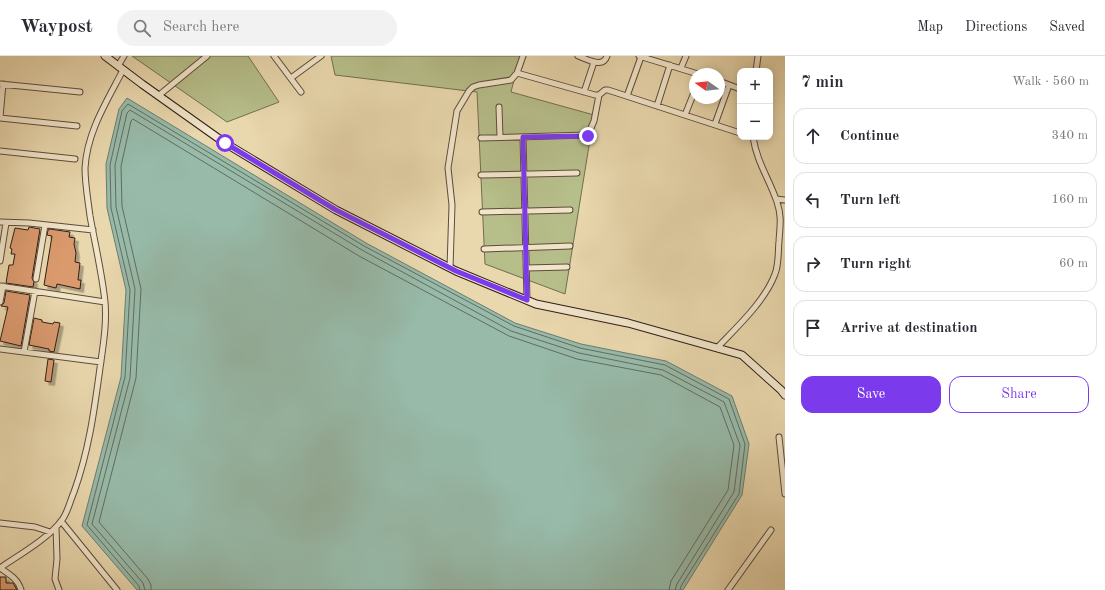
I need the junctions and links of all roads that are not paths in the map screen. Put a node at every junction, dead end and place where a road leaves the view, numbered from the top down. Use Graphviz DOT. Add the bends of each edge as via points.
graph roads {
  1 [pos="105,56"];
  2 [pos="124,56"];
  3 [pos="207,56"];
  4 [pos="274,56"];
  5 [pos="321,56"];
  6 [pos="523,56"];
  7 [pos="578,56"];
  8 [pos="607,56"];
  9 [pos="686,56"];
  10 [pos="758,56"];
  11 [pos="643,57"];
  12 [pos="594,62"];
  13 [pos="670,65"];
  14 [pos="120,68"];
  15 [pos="681,68"];
  16 [pos="756,68"];
  17 [pos="689,71"];
  18 [pos="517,73"];
  19 [pos="291,78"];
  20 [pos="725,83"];
  21 [pos="2,84"];
  22 [pos="729,85"];
  23 [pos="737,88"];
  24 [pos="80,92"];
  25 [pos="301,92"];
  26 [pos="584,92"];
  27 [pos="598,95"];
  28 [pos="158,96"];
  29 [pos="627,96"];
  30 [pos="689,104"];
  31 [pos="657,106"];
  32 [pos="499,107"];
  33 [pos="685,115"];
  34 [pos="0,118"];
  35 [pos="715,124"];
  36 [pos="77,126"];
  37 [pos="737,131"];
  38 [pos="523,137"];
  39 [pos="481,138"];
  40 [pos="500,138"];
  41 [pos="753,140"];
  42 [pos="0,151"];
  43 [pos="75,159"];
  44 [pos="577,173"];
  45 [pos="524,174"];
  46 [pos="481,175"];
  47 [pos="776,198"];
  48 [pos="785,200"];
  49 [pos="570,210"];
  50 [pos="525,211"];
  51 [pos="482,212"];
  52 [pos="3,222"];
  53 [pos="45,225"];
  54 [pos="93,230"];
  55 [pos="570,246"];
  56 [pos="526,248"];
  57 [pos="484,249"];
  58 [pos="0,262"];
  59 [pos="567,267"];
  60 [pos="450,268"];
  61 [pos="526,268"];
  62 [pos="36,279"];
  63 [pos="1,286"];
  64 [pos="35,291"];
  65 [pos="527,300"];
  66 [pos="0,302"];
  67 [pos="105,302"];
  68 [pos="718,348"];
  69 [pos="0,349"];
  70 [pos="24,352"];
  71 [pos="100,362"];
  72 [pos="785,395"];
  73 [pos="779,437"];
  74 [pos="785,494"];
  75 [pos="61,521"];
  76 [pos="0,523"];
  77 [pos="56,527"];
  78 [pos="771,530"];
  79 [pos="50,532"];
  80 [pos="0,568"];
  81 [pos="20,590"];
  82 [pos="59,590"];
  83 [pos="117,590"];
  84 [pos="728,590"];
  1 -- 14 [label="street"];
  2 -- 14 [label="street"];
  3 -- 28 [label="street"];
  4 -- 19 [label="street"];
  5 -- 19 [label="street"];
  6 -- 18 [label="street"];
  7 -- 12 [label="street"];
  8 -- 12 [label="street" via="602,63"];
  9 -- 15 [label="street"];
  10 -- 16 [label="street"];
  11 -- 13 [label="street"];
  11 -- 29 [label="street"];
  12 -- 26 [label="street"];
  13 -- 15 [label="street"];
  13 -- 31 [label="street"];
  14 -- 28 [label="street"];
  14 -- 54 [label="street" via="93,131 85,167"];
  15 -- 17 [label="street"];
  18 -- 26 [label="street"];
  18 -- 60 [label="street" via="511,80 473,87 458,111 448,168 452,205"];
  19 -- 25 [label="street"];
  20 -- 22 [label="street"];
  21 -- 24 [label="street"];
  21 -- 34 [label="street"];
  22 -- 23 [label="street"];
  22 -- 35 [label="street"];
  26 -- 27 [label="street"];
  27 -- 29 [label="street" via="605,90"];
  27 -- 38 [label="street" via="594,121 588,136"];
  28 -- 60 [label="street" via="225,143 336,210"];
  29 -- 31 [label="street"];
  30 -- 33 [label="street"];
  31 -- 33 [label="street"];
  32 -- 40 [label="street"];
  33 -- 35 [label="street"];
  34 -- 36 [label="street"];
  35 -- 37 [label="street"];
  38 -- 40 [label="street"];
  38 -- 45 [label="street"];
  39 -- 40 [label="street"];
  41 -- 47 [label="street" via="760,164"];
  42 -- 43 [label="street"];
  44 -- 45 [label="street"];
  45 -- 46 [label="street"];
  45 -- 50 [label="street"];
  47 -- 48 [label="street"];
  47 -- 68 [label="street" via="781,213 776,273 755,306"];
  49 -- 50 [label="street"];
  50 -- 51 [label="street"];
  50 -- 56 [label="street"];
  52 -- 53 [label="street"];
  52 -- 58 [label="street"];
  53 -- 54 [label="street"];
  53 -- 62 [label="street"];
  54 -- 67 [label="street"];
  55 -- 56 [label="street"];
  56 -- 57 [label="street"];
  56 -- 61 [label="street"];
  59 -- 61 [label="street"];
  60 -- 65 [label="street"];
  61 -- 65 [label="street"];
  63 -- 64 [label="street"];
  63 -- 66 [label="street"];
  64 -- 67 [label="street"];
  64 -- 70 [label="street"];
  65 -- 68 [label="street" via="569,312 628,323"];
  67 -- 71 [label="street" via="106,320"];
  68 -- 72 [label="street" via="742,355"];
  69 -- 70 [label="street"];
  70 -- 71 [label="street"];
  71 -- 75 [label="street" via="88,447 66,514"];
  73 -- 74 [label="street"];
  75 -- 77 [label="street"];
  75 -- 83 [label="street"];
  76 -- 79 [label="street" via="30,526"];
  77 -- 79 [label="street"];
  77 -- 82 [label="street" via="55,579"];
  78 -- 84 [label="street"];
  79 -- 80 [label="street"];
  80 -- 81 [label="street" via="16,580"];
}
